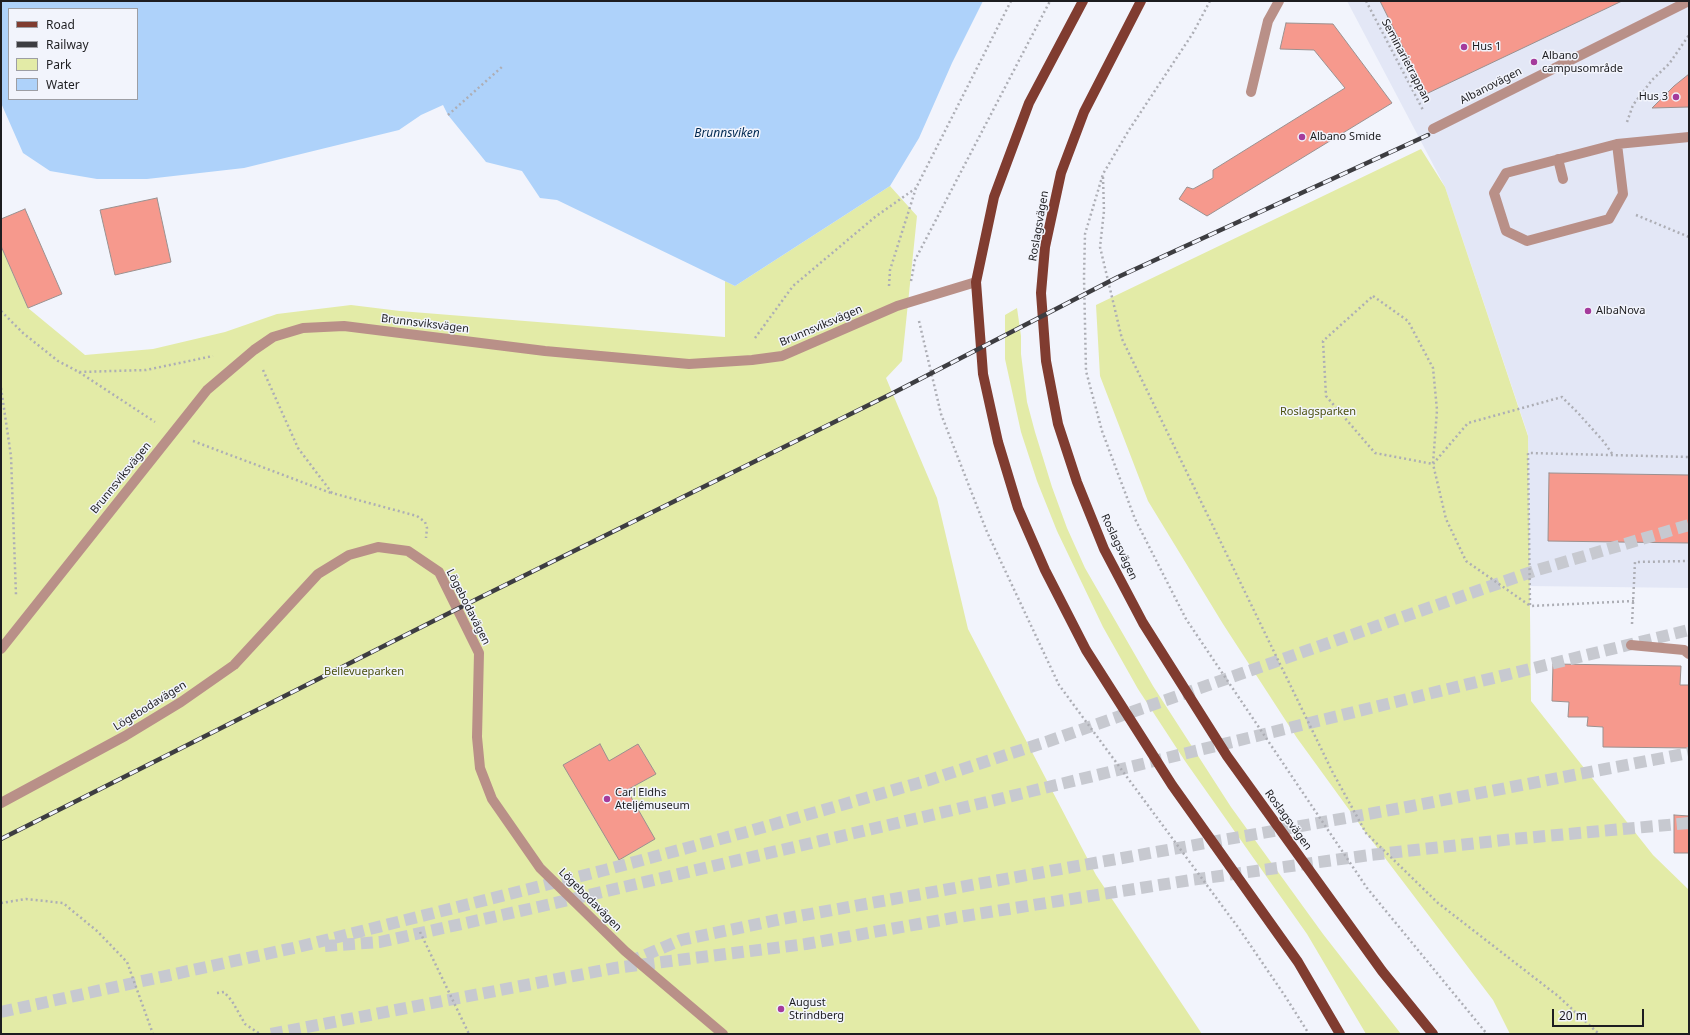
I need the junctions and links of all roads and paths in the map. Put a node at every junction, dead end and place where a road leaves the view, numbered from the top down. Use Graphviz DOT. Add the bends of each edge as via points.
graph roads {
  1 [pos="1011,1"];
  2 [pos="1050,1"];
  3 [pos="1083,1"];
  4 [pos="1141,1"];
  5 [pos="1210,1"];
  6 [pos="1279,1"];
  7 [pos="1366,1"];
  8 [pos="1689,1"];
  9 [pos="1689,35"];
  10 [pos="503,66"];
  11 [pos="1251,92"];
  12 [pos="448,115"];
  13 [pos="1433,129"];
  14 [pos="1689,137"];
  15 [pos="1620,144"];
  16 [pos="1558,159"];
  17 [pos="1103,174"];
  18 [pos="1563,179"];
  19 [pos="916,188"];
  20 [pos="1616,207"];
  21 [pos="1689,237"];
  22 [pos="976,282"];
  23 [pos="914,300"];
  24 [pos="1,311"];
  25 [pos="254,350"];
  26 [pos="216,356"];
  27 [pos="752,360"];
  28 [pos="79,372"];
  29 [pos="1,388"];
  30 [pos="173,434"];
  31 [pos="1613,455"];
  32 [pos="1689,457"];
  33 [pos="1433,464"];
  34 [pos="332,493"];
  35 [pos="422,561"];
  36 [pos="1689,561"];
  37 [pos="1634,602"];
  38 [pos="1530,606"];
  39 [pos="18,628"];
  40 [pos="1632,645"];
  41 [pos="1,649"];
  42 [pos="1689,654"];
  43 [pos="1,803"];
  44 [pos="1,903"];
  45 [pos="420,932"];
  46 [pos="216,993"];
  47 [pos="153,1034"];
  48 [pos="260,1034"];
  49 [pos="469,1034"];
  50 [pos="723,1034"];
  51 [pos="1340,1034"];
  52 [pos="1433,1034"];
  53 [pos="1487,1034"];
  54 [pos="1599,1034"];
  1 -- 19 [label="path"];
  2 -- 23 [label="path" via="915,260 911,278"];
  3 -- 22 [label="main road" via="1029,103 994,196"];
  4 -- 52 [label="main road, Roslagsvägen" via="1084,112 1061,172 1045,247 1041,293 1046,362 1058,424 1077,482 1104,549 1143,623 1227,756 1382,971"];
  5 -- 17 [label="path" via="1193,33"];
  6 -- 11 [label="street" via="1268,21"];
  7 -- 13 [label="path, Seminarietrappan"];
  8 -- 13 [label="street, Albanovägen"];
  9 -- 15 [label="path" via="1669,64 1652,80 1633,105"];
  10 -- 12 [label="path"];
  14 -- 15 [label="street"];
  15 -- 16 [label="street"];
  15 -- 20 [label="street" via="1623,194"];
  16 -- 18 [label="street"];
  16 -- 20 [label="street" via="1506,172 1494,193 1506,231 1527,241 1609,219"];
  17 -- 53 [label="path" via="1085,234 1086,371 1102,431 1135,519 1186,619 1367,888"];
  17 -- 54 [label="path" via="1104,211 1100,247 1122,339 1332,771 1366,833 1438,903 1558,996"];
  19 -- 23 [label="path" via="890,270 888,294"];
  19 -- 27 [label="path" via="875,218 793,286 750,345"];
  20 -- 21 [label="path"];
  22 -- 23 [label="street, Brunnsviksvägen"];
  22 -- 51 [label="main road" via="983,374 998,442 1018,508 1045,570 1086,650 1132,724 1172,785 1298,962"];
  23 -- 27 [label="street, Brunnsviksvägen" via="782,356"];
  24 -- 28 [label="path" via="58,362"];
  25 -- 27 [label="street, Brunnsviksvägen" via="273,338 303,328 344,326 545,351 689,364"];
  25 -- 30 [label="street, Brunnsviksvägen" via="207,390"];
  25 -- 34 [label="path" via="298,448"];
  26 -- 28 [label="path" via="146,370"];
  28 -- 30 [label="path"];
  29 -- 39 [label="path" via="11,456"];
  30 -- 34 [label="path"];
  30 -- 39 [label="street, Brunnsviksvägen"];
  31 -- 32 [label="path"];
  31 -- 33 [label="path" via="1578,412 1562,397 1468,423"];
  31 -- 38 [label="path" via="1528,453"];
  33 -- 33 [label="path" via="1375,453 1326,396 1323,340 1373,296 1408,321 1433,368 1437,410"];
  33 -- 38 [label="path" via="1446,519 1466,561"];
  34 -- 35 [label="path" via="417,516 425,522 428,528"];
  35 -- 43 [label="street, Lögebodavägen" via="408,551 378,547 349,555 318,574 234,665 199,690 125,736"];
  35 -- 50 [label="street, Lögebodavägen" via="439,572 479,653 477,737 480,768 492,799 540,868 625,951"];
  36 -- 37 [label="path" via="1635,562"];
  37 -- 38 [label="path"];
  37 -- 40 [label="path"];
  39 -- 41 [label="street, Brunnsviksvägen"];
  40 -- 42 [label="street" via="1684,650"];
  44 -- 47 [label="path" via="26,899 63,903 97,931 127,962"];
  45 -- 49 [label="path"];
  46 -- 48 [label="path" via="224,992 245,1024"];
}
